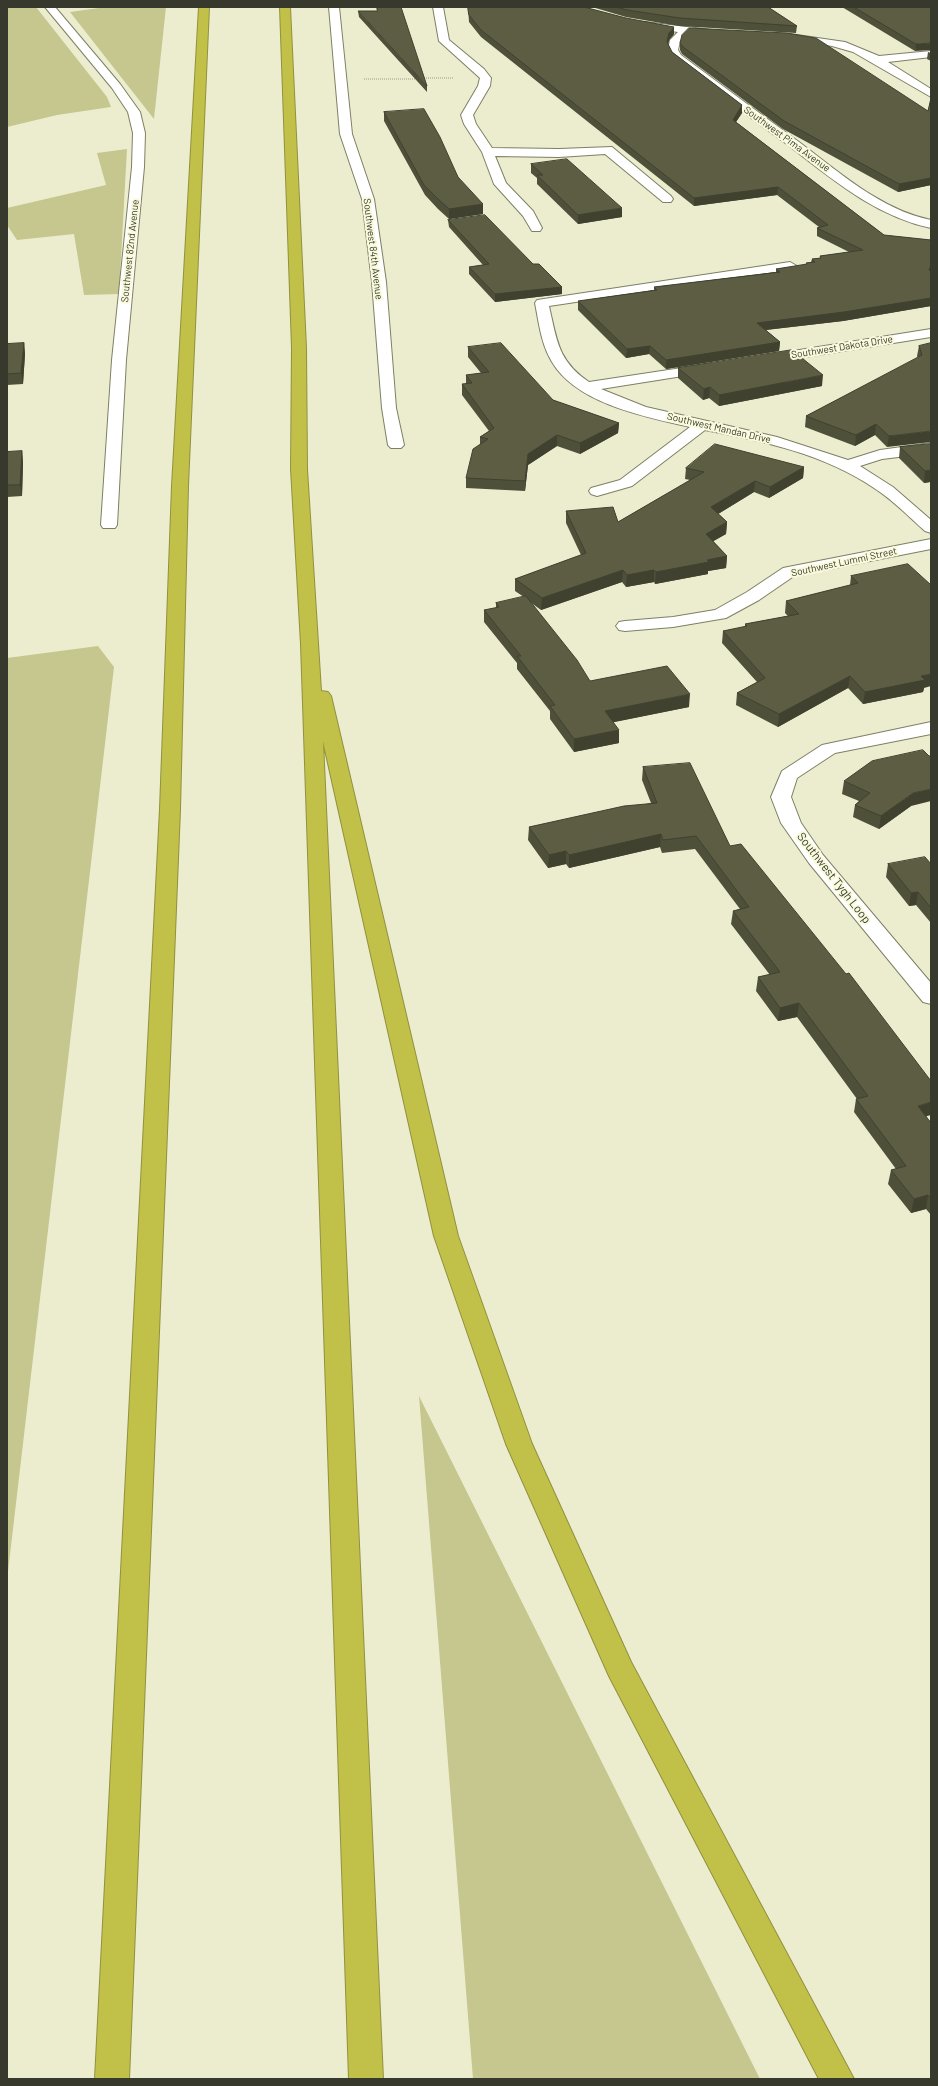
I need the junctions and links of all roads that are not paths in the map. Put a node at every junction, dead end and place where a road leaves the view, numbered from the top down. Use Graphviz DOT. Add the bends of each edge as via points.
graph roads {
  1 [pos="50,7"];
  2 [pos="204,7"];
  3 [pos="285,7"];
  4 [pos="334,7"];
  5 [pos="438,7"];
  6 [pos="632,22"];
  7 [pos="685,31"];
  8 [pos="730,34"];
  9 [pos="781,36"];
  10 [pos="931,54"];
  11 [pos="876,60"];
  12 [pos="931,94"];
  13 [pos="488,152"];
  14 [pos="667,199"];
  15 [pos="931,224"];
  16 [pos="536,228"];
  17 [pos="790,266"];
  18 [pos="931,333"];
  19 [pos="752,361"];
  20 [pos="721,366"];
  21 [pos="587,387"];
  22 [pos="703,424"];
  23 [pos="396,445"];
  24 [pos="931,448"];
  25 [pos="846,466"];
  26 [pos="597,491"];
  27 [pos="923,513"];
  28 [pos="109,525"];
  29 [pos="931,528"];
  30 [pos="931,544"];
  31 [pos="625,626"];
  32 [pos="310,644"];
  33 [pos="931,728"];
  34 [pos="931,997"];
  35 [pos="112,2079"];
  36 [pos="366,2079"];
  37 [pos="837,2079"];
  1 -- 28 [label="street, Southwest 82nd Avenue" via="116,86 134,112 139,133 119,360"];
  2 -- 35 [label="highway" via="181,470 169,817"];
  3 -- 32 [label="highway" via="299,348 300,469"];
  4 -- 23 [label="street, Southwest 84th Avenue" via="346,134 368,199 389,408"];
  5 -- 13 [label="street" via="444,42 480,70 486,78 467,115"];
  6 -- 7 [label="street"];
  7 -- 8 [label="street"];
  7 -- 15 [label="street, Southwest Pima Avenue" via="675,40 673,50 677,57 835,175 888,210 912,220"];
  9 -- 11 [label="street" via="837,44"];
  10 -- 11 [label="street"];
  11 -- 12 [label="street"];
  13 -- 14 [label="street" via="559,153 608,150"];
  13 -- 16 [label="street" via="500,184 530,214"];
  17 -- 21 [label="street, Southwest Mandan Drive" via="542,303 554,355 571,376"];
  18 -- 19 [label="street, Southwest Dakota Drive"];
  20 -- 21 [label="street"];
  21 -- 22 [label="street, Southwest Mandan Drive" via="621,404"];
  22 -- 25 [label="street, Southwest Mandan Drive" via="772,440 827,457"];
  22 -- 26 [label="street" via="626,483"];
  24 -- 25 [label="street" via="880,455"];
  25 -- 27 [label="street, Southwest Mandan Drive"];
  27 -- 29 [label="street, Southwest Mandan Drive"];
  30 -- 31 [label="street, Southwest Lummi Street" via="789,572 720,614 673,622"];
  32 -- 36 [label="highway"];
  32 -- 37 [label="highway" via="446,1236 519,1444 619,1667"];
  33 -- 34 [label="street, Southwest Tygh Loop" via="829,749 789,775 781,797 791,823 816,859"];
}
